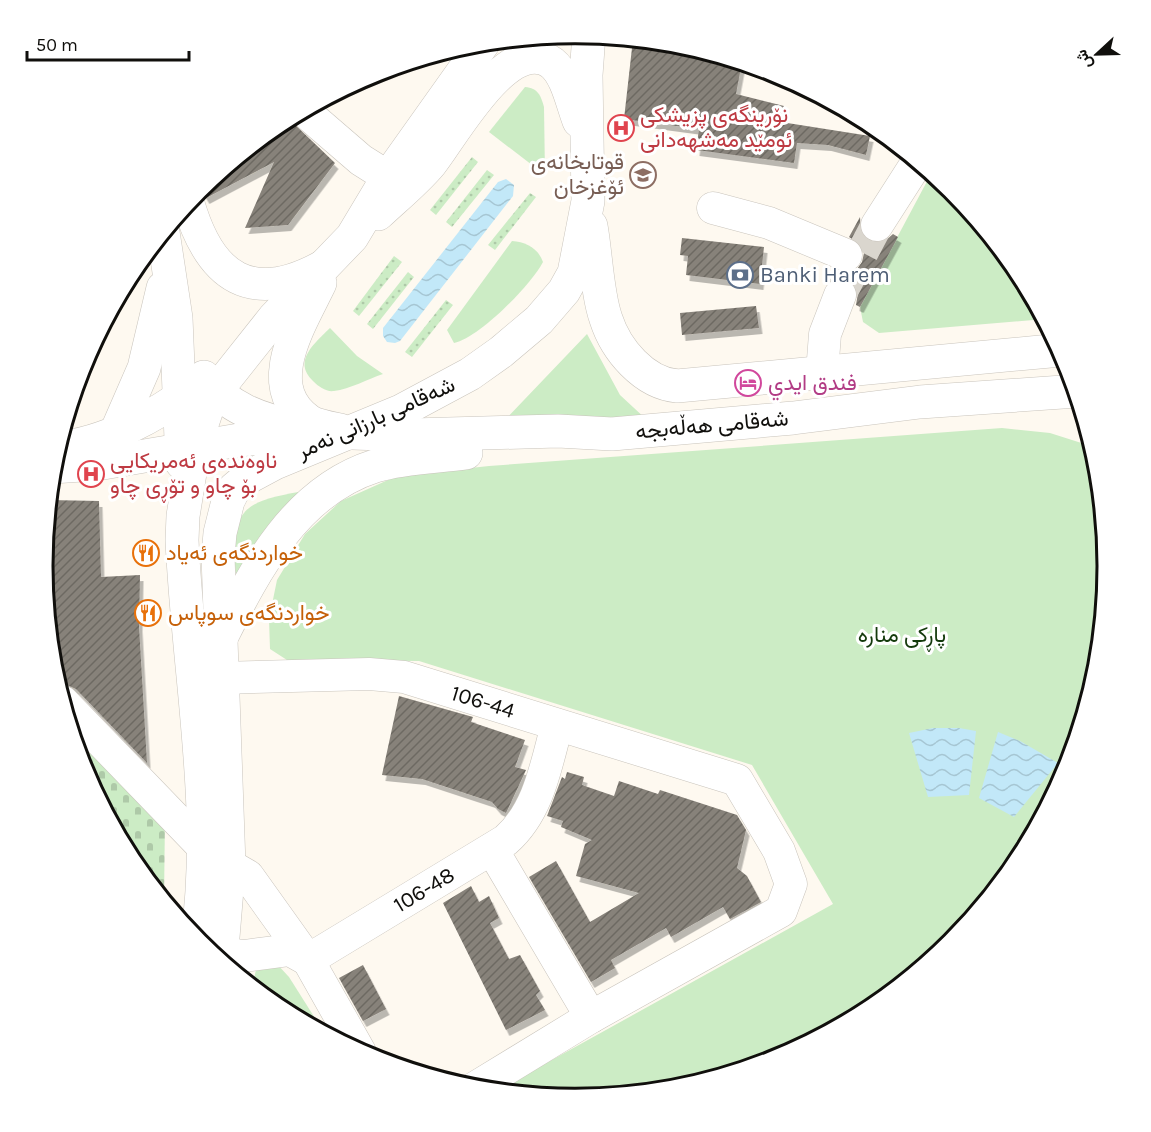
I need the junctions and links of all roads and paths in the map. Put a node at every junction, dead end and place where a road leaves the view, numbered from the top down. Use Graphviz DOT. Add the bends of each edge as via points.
graph roads {
  1 [pos="589,44"];
  2 [pos="476,54"];
  3 [pos="310,116"];
  4 [pos="586,142"];
  5 [pos="914,168"];
  6 [pos="388,177"];
  7 [pos="588,201"];
  8 [pos="713,208"];
  9 [pos="192,212"];
  10 [pos="877,225"];
  11 [pos="165,243"];
  12 [pos="341,249"];
  13 [pos="846,255"];
  14 [pos="168,266"];
  15 [pos="840,295"];
  16 [pos="176,318"];
  17 [pos="1051,351"];
  18 [pos="822,373"];
  19 [pos="211,385"];
  20 [pos="1068,392"];
  21 [pos="178,400"];
  22 [pos="117,430"];
  23 [pos="335,432"];
  24 [pos="612,434"];
  25 [pos="67,446"];
  26 [pos="188,449"];
  27 [pos="63,466"];
  28 [pos="220,639"];
  29 [pos="221,678"];
  30 [pos="75,714"];
  31 [pos="557,724"];
  32 [pos="492,849"];
  33 [pos="216,856"];
  34 [pos="214,943"];
  35 [pos="225,954"];
  36 [pos="308,960"];
  37 [pos="591,1017"];
  38 [pos="352,1039"];
  39 [pos="487,1080"];
  1 -- 4 [label="main road, شەقامی بارزانی نەمر"];
  2 -- 6 [label="main road"];
  3 -- 6 [label="street" via="361,160"];
  4 -- 7 [label="main road, شەقامی بارزانی نەمر"];
  4 -- 12 [label="main road" via="559,71 543,59 520,61 496,76 423,173"];
  5 -- 10 [label="street"];
  6 -- 12 [label="main road"];
  7 -- 18 [label="main road, شەقامی هەڵەبجە" via="606,318 629,358 658,383 677,386"];
  7 -- 23 [label="main road, شەقامی بارزانی نەمر" via="574,273 539,320 470,374 401,411"];
  8 -- 13 [label="street" via="769,223"];
  9 -- 12 [label="street" via="210,253 227,272 243,281 291,282"];
  11 -- 14 [label="main road"];
  12 -- 19 [label="main road"];
  12 -- 23 [label="main road" via="286,360 284,377 289,394 309,421"];
  14 -- 16 [label="main road"];
  14 -- 22 [label="main road" via="144,368"];
  15 -- 18 [label="street" via="825,334"];
  16 -- 19 [label="main road" via="192,359"];
  16 -- 21 [label="main road, شەقامی بارزانی نەمر"];
  17 -- 18 [label="main road, شەقامی هەڵەبجە"];
  19 -- 21 [label="main road"];
  19 -- 23 [label="main road" via="252,415"];
  19 -- 26 [label="main road" via="207,409"];
  20 -- 24 [label="main road, شەقامی هەڵەبجە" via="920,402"];
  21 -- 22 [label="main road"];
  21 -- 26 [label="main road, شەقامی بارزانی نەمر"];
  22 -- 25 [label="main road"];
  23 -- 24 [label="main road, شەقامی هەڵەبجە"];
  23 -- 26 [label="main road" via="239,440"];
  23 -- 28 [label="main road, شەقامی بارزانی نەمر" via="247,478 234,489 220,533"];
  24 -- 28 [label="main road" via="388,462 347,478 285,529 248,584"];
  26 -- 27 [label="main road"];
  26 -- 33 [label="main road, شەقامی بارزانی نەمر" via="183,561"];
  28 -- 29 [label="main road, شەقامی بارزانی نەمر"];
  29 -- 31 [label="street, 106-44" via="369,674 404,677"];
  29 -- 33 [label="main road, شەقامی بارزانی نەمر"];
  30 -- 33 [label="street"];
  31 -- 32 [label="street, 106-48" via="529,813 520,827"];
  31 -- 37 [label="street, 106-44" via="736,780 779,851 791,884 781,911"];
  32 -- 36 [label="street, 106-48"];
  32 -- 37 [label="street"];
  33 -- 34 [label="main road, شەقامی بارزانی نەمر"];
  33 -- 36 [label="street" via="248,876"];
  35 -- 36 [label="street" via="244,956 290,950"];
  36 -- 38 [label="street"];
  37 -- 39 [label="street"];
}
